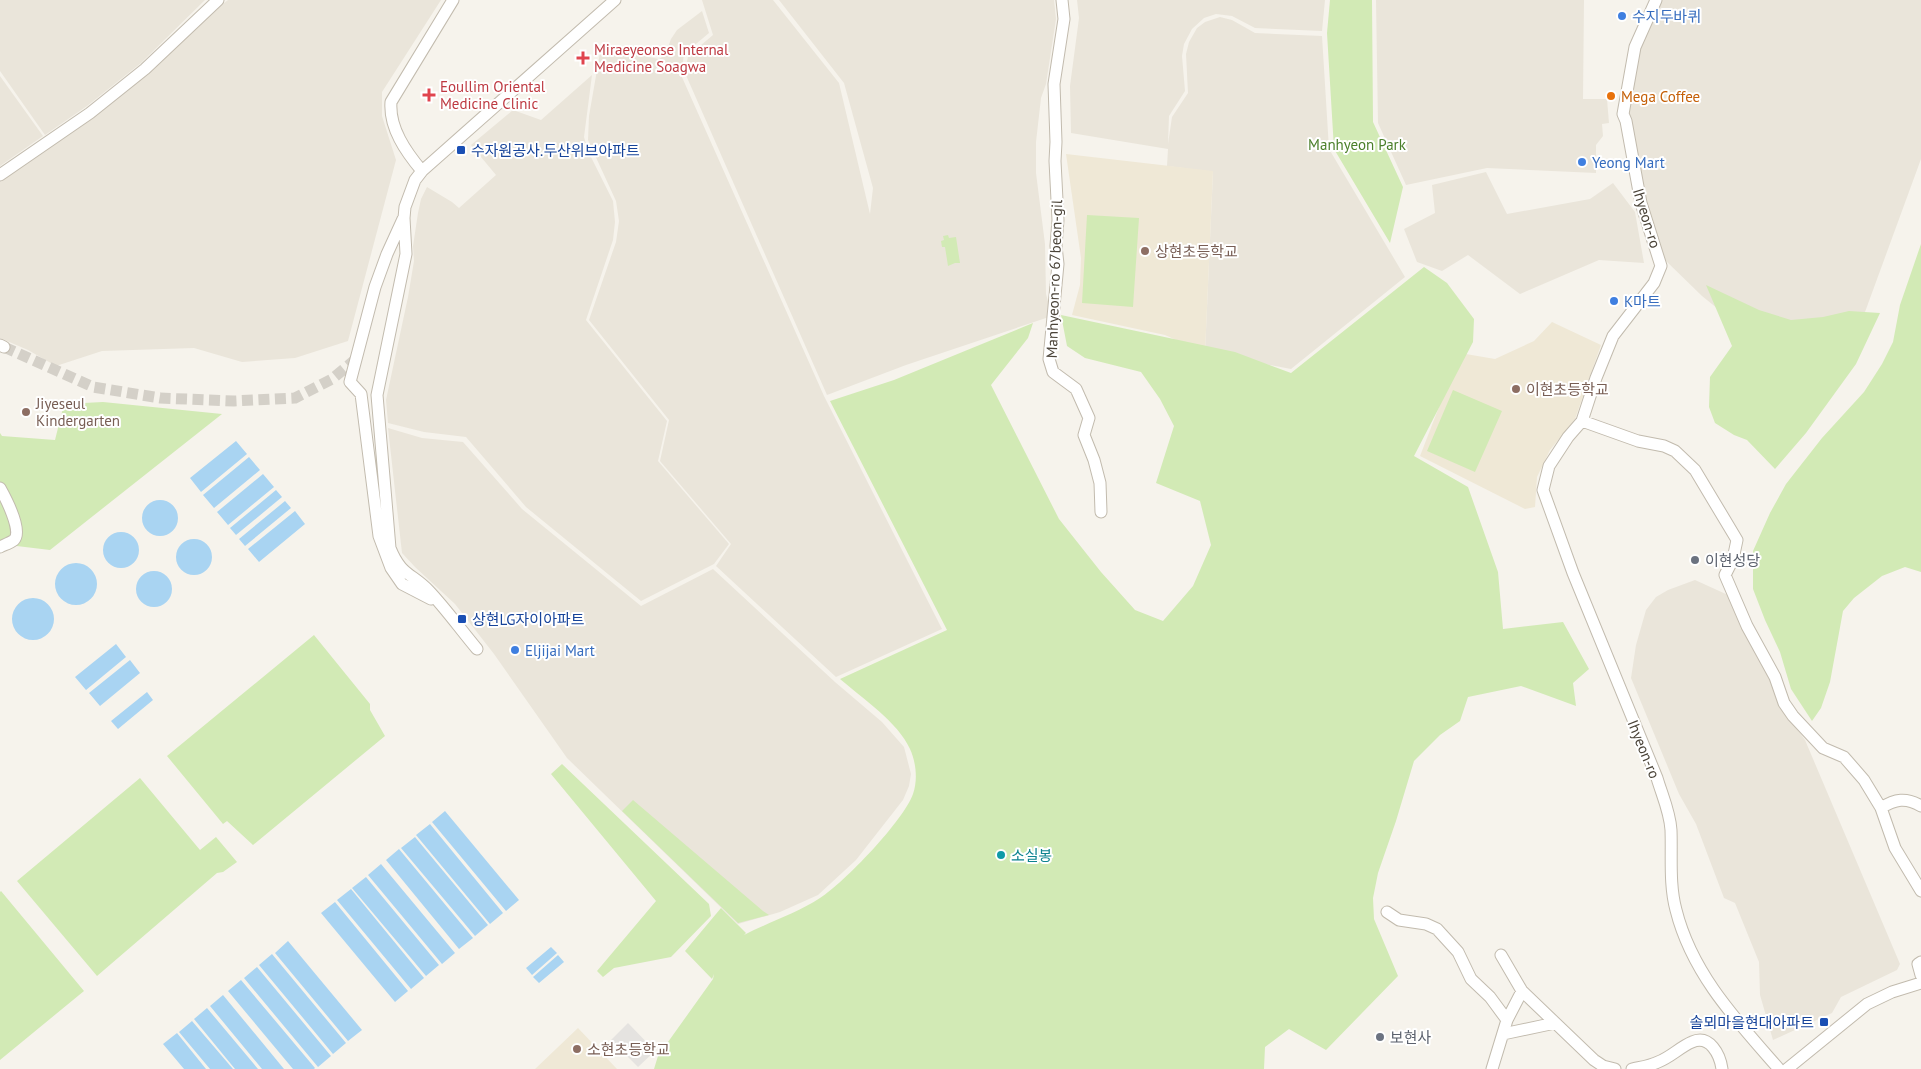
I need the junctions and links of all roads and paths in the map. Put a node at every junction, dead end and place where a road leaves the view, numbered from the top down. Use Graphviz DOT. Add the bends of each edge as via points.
graph roads {
  1 [pos="218,0"];
  2 [pos="453,0"];
  3 [pos="615,0"];
  4 [pos="1062,0"];
  5 [pos="1656,0"];
  6 [pos="422,171"];
  7 [pos="0,175"];
  8 [pos="404,218"];
  9 [pos="1582,422"];
  10 [pos="0,488"];
  11 [pos="1102,512"];
  12 [pos="0,548"];
  13 [pos="438,602"];
  14 [pos="477,649"];
  15 [pos="1921,806"];
  16 [pos="1881,808"];
  17 [pos="1921,891"];
  18 [pos="1387,912"];
  19 [pos="1501,955"];
  20 [pos="1921,962"];
  21 [pos="1921,975"];
  22 [pos="1921,983"];
  23 [pos="1522,991"];
  24 [pos="1506,1020"];
  25 [pos="1555,1023"];
  26 [pos="1503,1034"];
  27 [pos="1492,1069"];
  28 [pos="1615,1069"];
  29 [pos="1632,1069"];
  30 [pos="1722,1069"];
  31 [pos="1779,1069"];
  32 [pos="1787,1069"];
  1 -- 7 [label="street" via="145,69 90,113"];
  2 -- 6 [label="street" via="391,102 394,127 410,157"];
  3 -- 6 [label="street"];
  4 -- 11 [label="street, Manhyeon-ro 67beon-gil" via="1064,19 1054,84 1058,264 1049,359 1053,372 1076,389 1089,418 1084,434 1100,482"];
  5 -- 9 [label="street, Ihyeon-ro" via="1635,47 1623,114 1641,203 1661,266 1654,283 1613,336"];
  6 -- 8 [label="street" via="410,190"];
  8 -- 13 [label="street" via="406,254 377,395 388,533 394,560"];
  8 -- 13 [label="street" via="375,287 350,382 361,394 379,536 391,568 402,584"];
  9 -- 16 [label="street" via="1638,441 1664,446 1685,459 1695,470 1737,540 1726,575 1747,626 1775,677 1784,703 1823,748 1844,757 1852,765"];
  9 -- 31 [label="street, Ihyeon-ro" via="1548,466 1543,490 1573,574 1665,803 1671,829 1674,898 1685,937 1714,991"];
  10 -- 12 [label="street" via="15,520 16,534"];
  13 -- 14 [label="street"];
  15 -- 16 [label="street" via="1898,799"];
  16 -- 17 [label="street" via="1895,848"];
  18 -- 24 [label="street" via="1399,920 1437,929 1458,952 1471,979 1494,1002"];
  19 -- 23 [label="street"];
  20 -- 21 [label="street" via="1918,964"];
  22 -- 32 [label="street" via="1867,1004"];
  23 -- 24 [label="street"];
  23 -- 25 [label="street"];
  24 -- 26 [label="street"];
  25 -- 26 [label="street"];
  25 -- 28 [label="street" via="1594,1060"];
  26 -- 27 [label="street"];
  29 -- 30 [label="street" via="1658,1062 1693,1041 1702,1040 1716,1051"];
}
